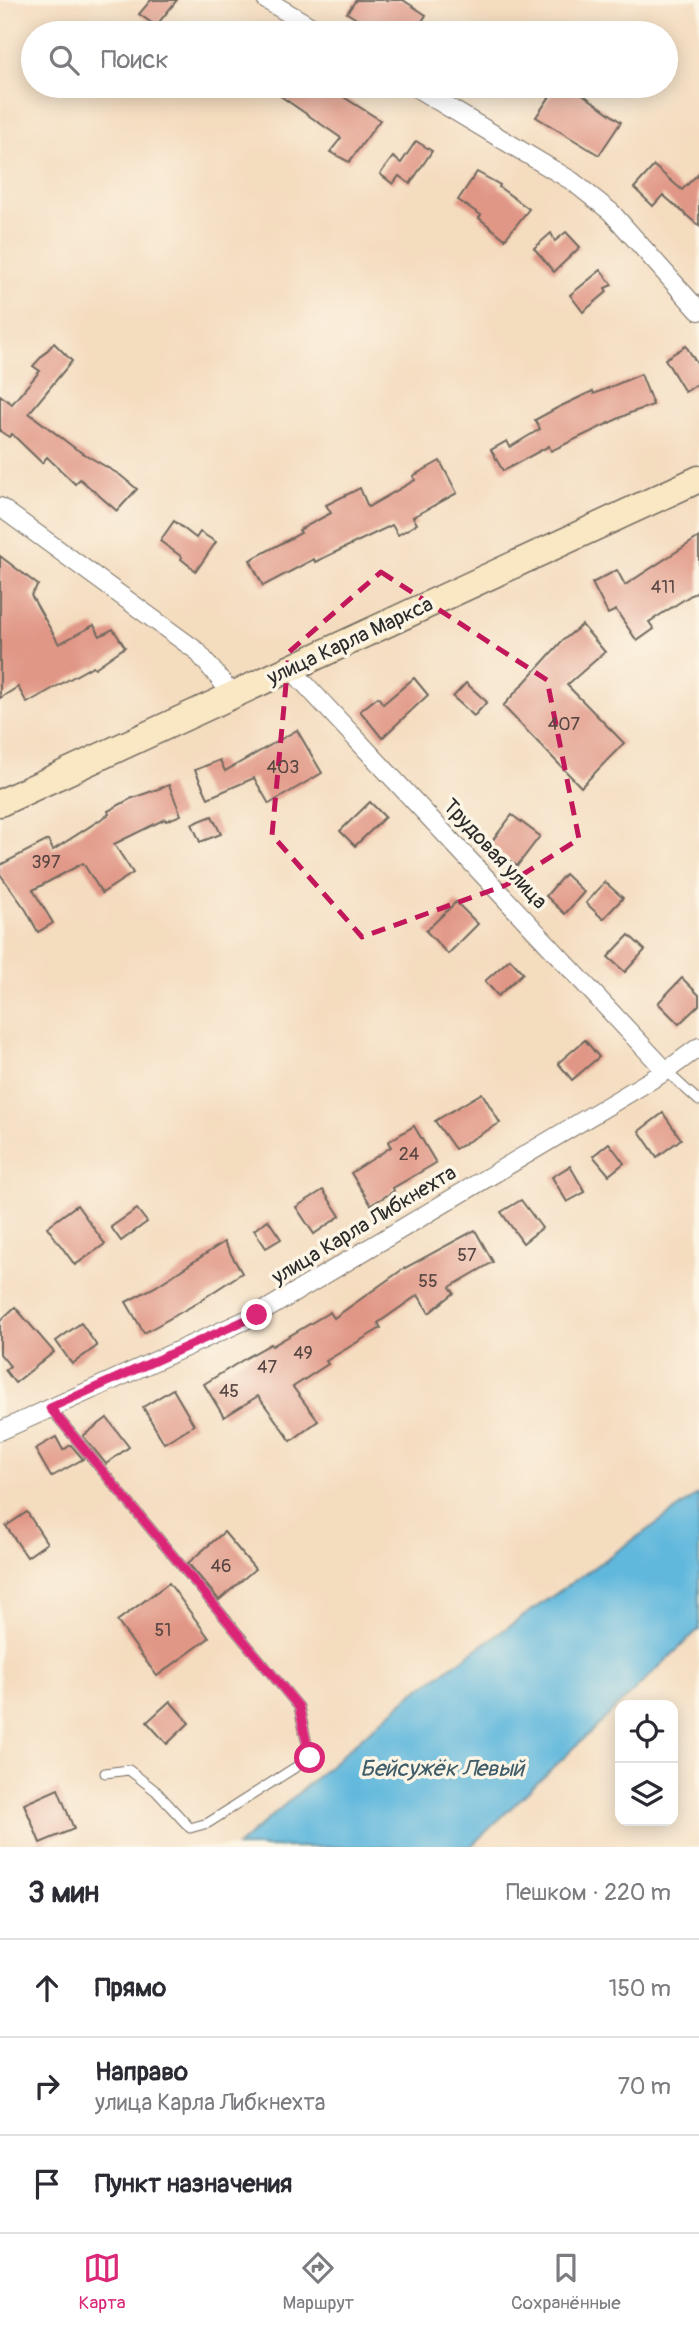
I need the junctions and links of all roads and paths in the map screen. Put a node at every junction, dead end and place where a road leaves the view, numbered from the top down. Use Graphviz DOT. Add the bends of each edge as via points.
graph roads {
  1 [pos="266,0"];
  2 [pos="302,21"];
  3 [pos="433,98"];
  4 [pos="699,311"];
  5 [pos="699,479"];
  6 [pos="0,507"];
  7 [pos="291,669"];
  8 [pos="233,695"];
  9 [pos="0,803"];
  10 [pos="699,1047"];
  11 [pos="666,1071"];
  12 [pos="699,1101"];
  13 [pos="50,1408"];
  14 [pos="0,1431"];
  15 [pos="105,1773"];
  1 -- 2 [label="street"];
  3 -- 4 [label="street" via="572,181 611,212"];
  5 -- 7 [label="main road, улица Карла Маркса"];
  6 -- 8 [label="street" via="197,651"];
  7 -- 8 [label="main road, улица Карла Маркса"];
  7 -- 11 [label="street, Трудовая улица"];
  8 -- 9 [label="main road, улица Карла Маркса"];
  10 -- 11 [label="street, улица Карла Либкнехта"];
  11 -- 12 [label="lane"];
  11 -- 13 [label="street, улица Карла Либкнехта" via="257,1315"];
  13 -- 14 [label="street, улица Карла Либкнехта"];
  13 -- 15 [label="lane" via="299,1707 310,1758 208,1823 190,1828 129,1770"];
}
